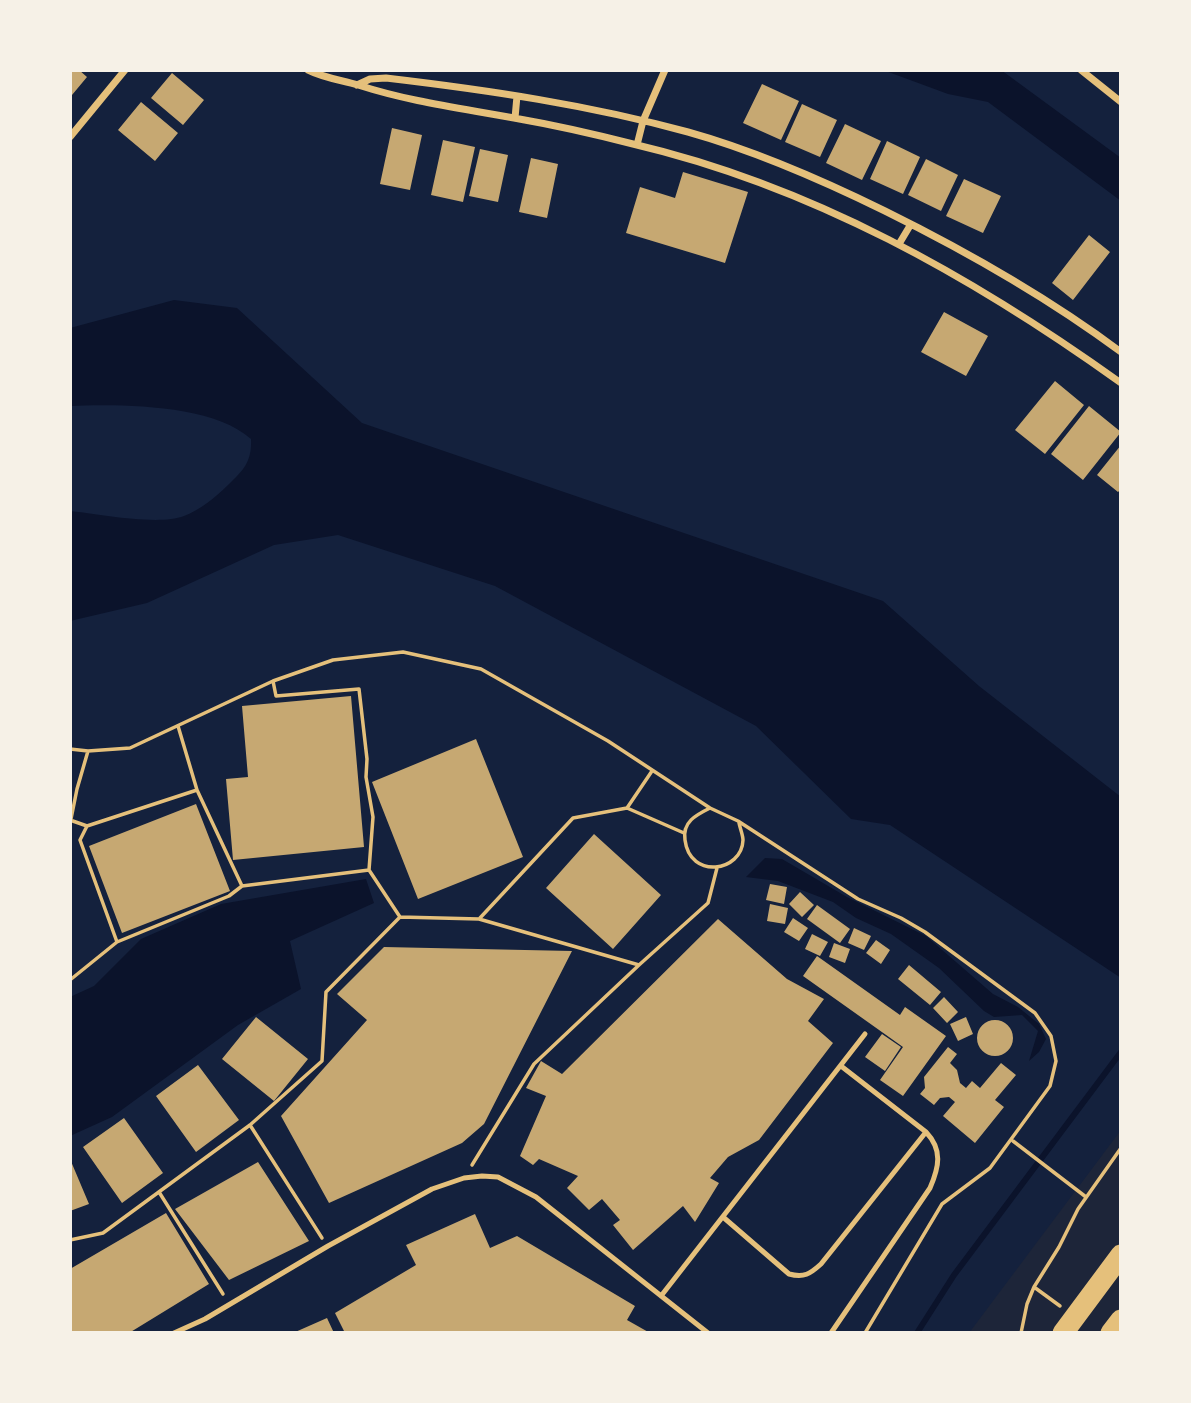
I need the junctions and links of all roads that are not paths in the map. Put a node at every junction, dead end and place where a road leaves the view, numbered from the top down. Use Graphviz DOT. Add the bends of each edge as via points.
graph roads {
  1 [pos="125,70"];
  2 [pos="308,70"];
  3 [pos="666,70"];
  4 [pos="1081,70"];
  5 [pos="357,85"];
  6 [pos="517,96"];
  7 [pos="1121,102"];
  8 [pos="515,118"];
  9 [pos="643,121"];
  10 [pos="70,137"];
  11 [pos="637,145"];
  12 [pos="911,224"];
  13 [pos="898,244"];
  14 [pos="1121,352"];
  15 [pos="1121,383"];
  16 [pos="864,1034"];
  17 [pos="841,1066"];
  18 [pos="926,1132"];
  19 [pos="723,1217"];
  20 [pos="1121,1255"];
  21 [pos="660,1296"];
  22 [pos="1121,1320"];
  23 [pos="174,1333"];
  24 [pos="708,1333"];
  25 [pos="831,1333"];
  26 [pos="1063,1333"];
  27 [pos="1111,1333"];
  1 -- 10 [label="street"];
  2 -- 5 [label="street"];
  3 -- 9 [label="street"];
  4 -- 7 [label="street"];
  5 -- 6 [label="street" via="386,78"];
  5 -- 8 [label="street" via="399,98"];
  6 -- 8 [label="street"];
  6 -- 9 [label="street"];
  8 -- 11 [label="street"];
  9 -- 11 [label="street"];
  9 -- 12 [label="street" via="788,168"];
  11 -- 13 [label="street" via="782,191"];
  12 -- 13 [label="street"];
  12 -- 14 [label="street" via="1035,291"];
  13 -- 15 [label="street" via="1021,314"];
  16 -- 17 [label="lane"];
  17 -- 18 [label="lane"];
  17 -- 19 [label="lane"];
  18 -- 19 [label="lane" via="809,1274 789,1274"];
  18 -- 25 [label="lane" via="939,1155 930,1188"];
  19 -- 21 [label="lane"];
  20 -- 26 [label="highway"];
  21 -- 23 [label="lane" via="517,1185 482,1175 432,1189"];
  21 -- 24 [label="lane"];
  22 -- 27 [label="highway"];
}
